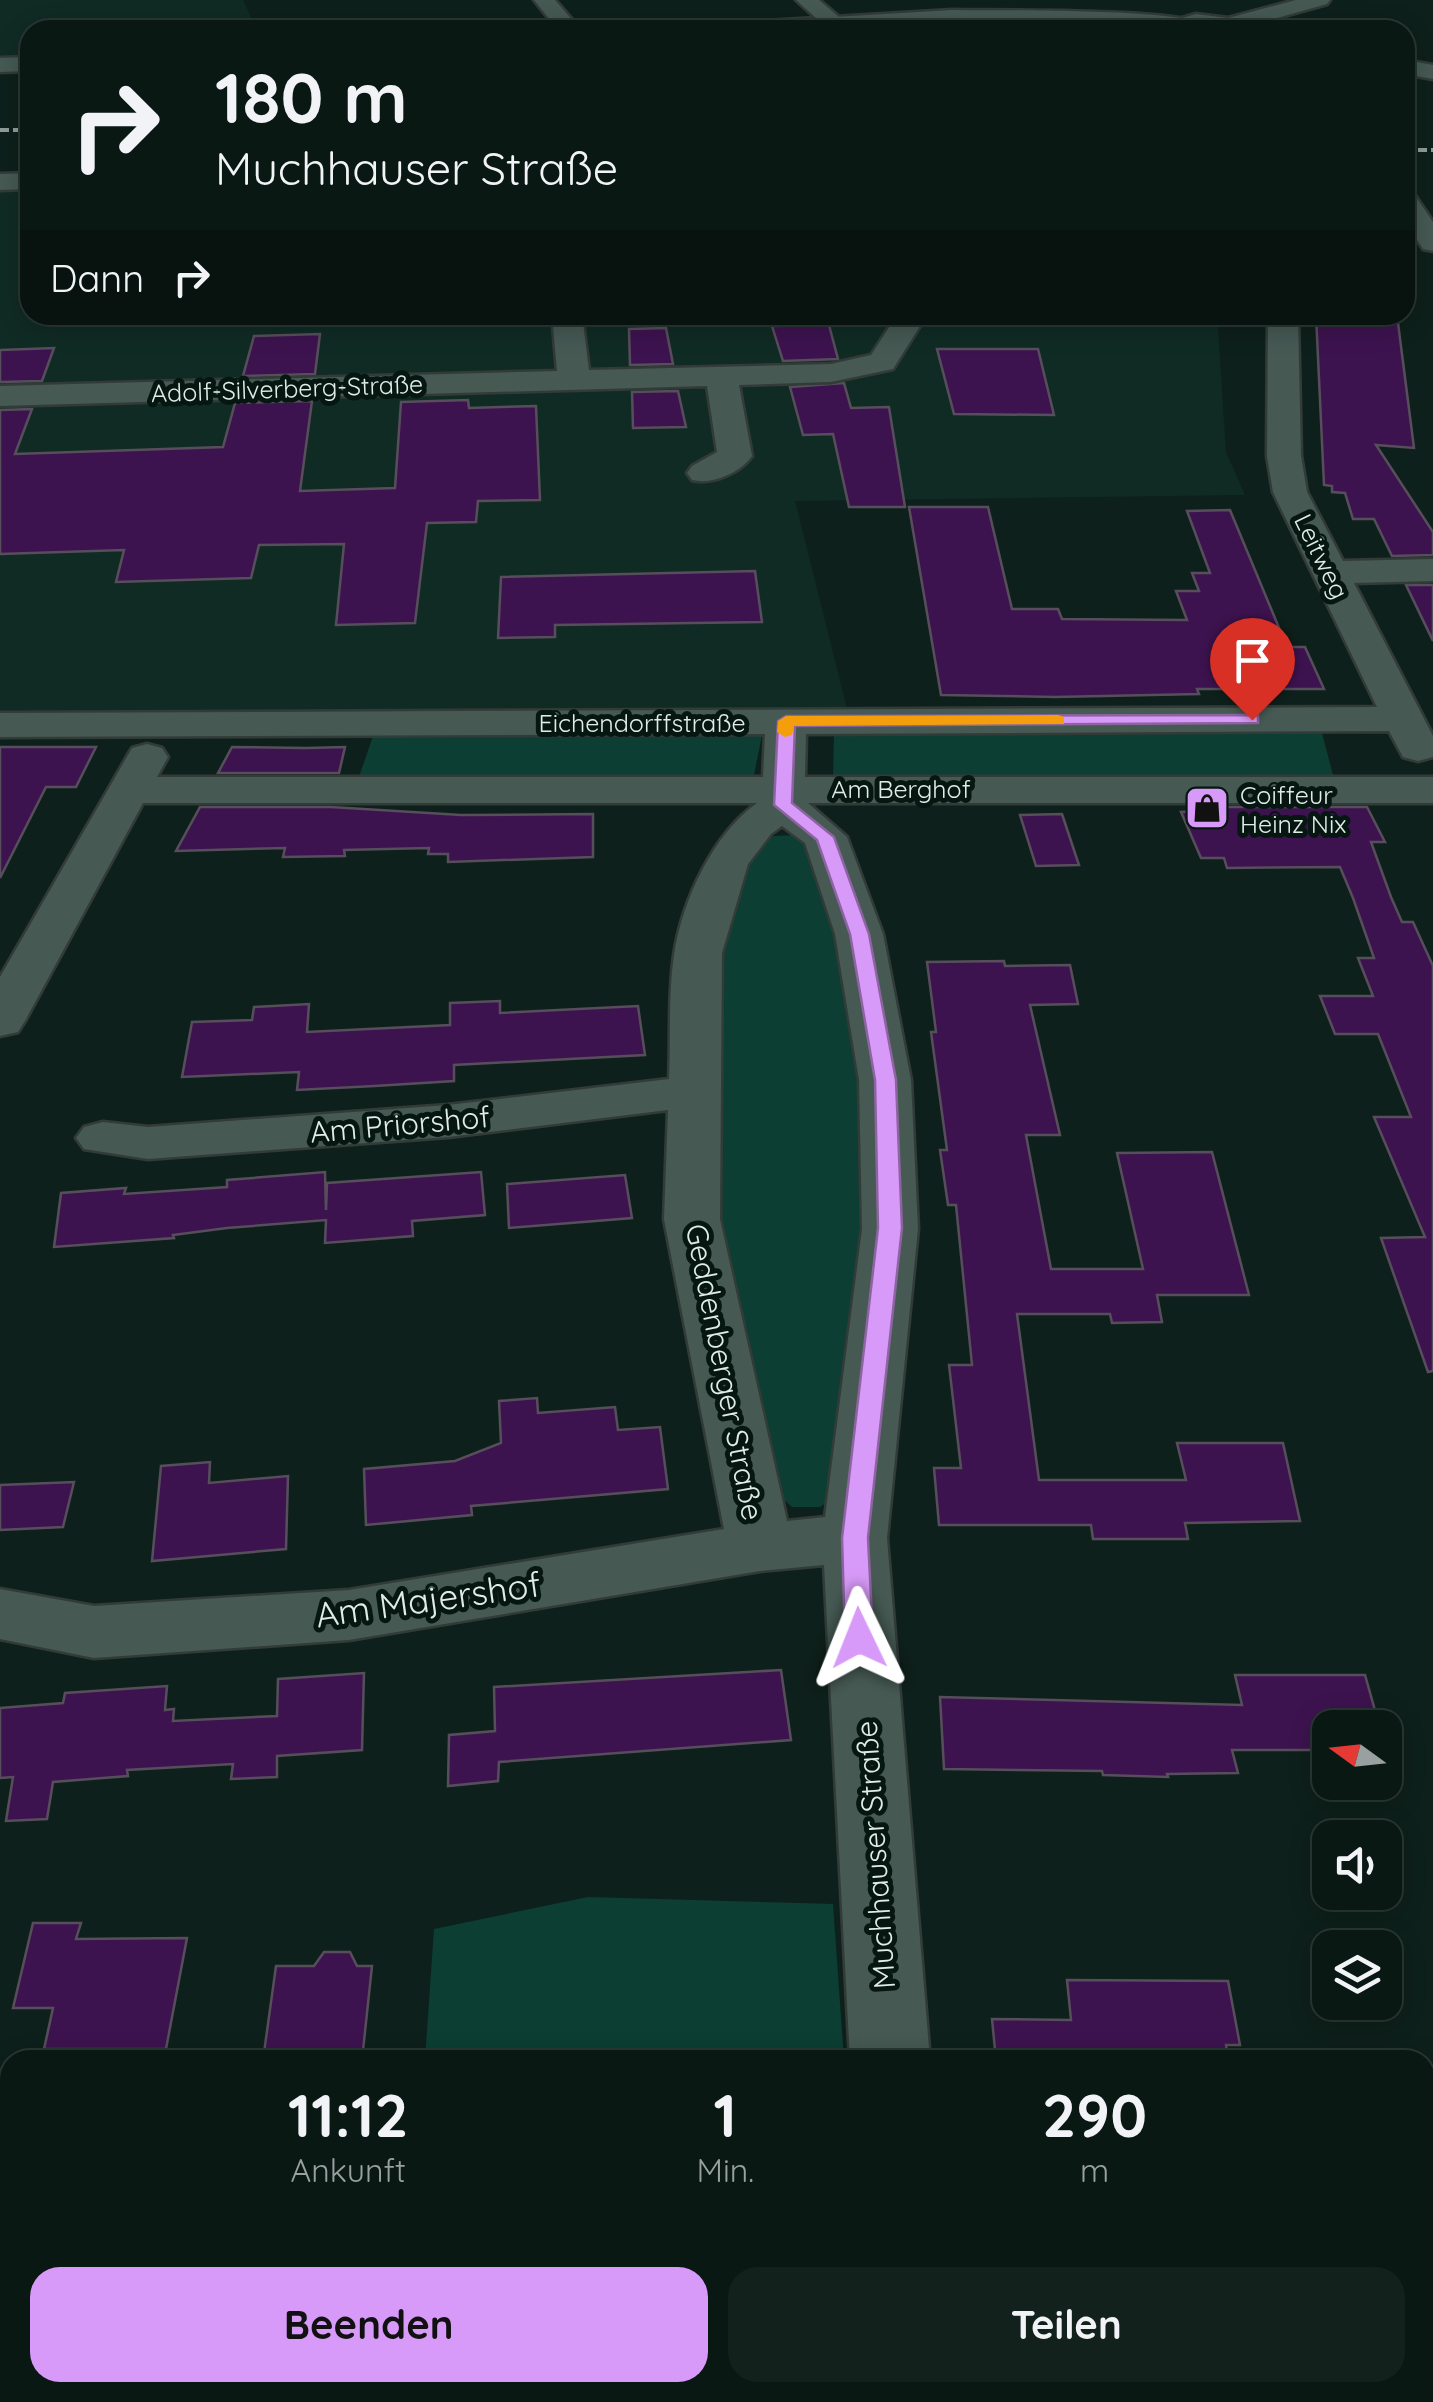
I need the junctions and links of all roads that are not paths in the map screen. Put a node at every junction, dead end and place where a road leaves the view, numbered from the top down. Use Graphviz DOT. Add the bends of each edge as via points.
graph roads {
  1 [pos="544,0"];
  2 [pos="806,0"];
  3 [pos="1320,0"];
  4 [pos="1250,9"];
  5 [pos="561,20"];
  6 [pos="831,20"];
  7 [pos="873,20"];
  8 [pos="1048,20"];
  9 [pos="1415,215"];
  10 [pos="1433,242"];
  11 [pos="568,325"];
  12 [pos="906,325"];
  13 [pos="1283,325"];
  14 [pos="721,375"];
  15 [pos="574,378"];
  16 [pos="0,396"];
  17 [pos="704,473"];
  18 [pos="1433,570"];
  19 [pos="1330,572"];
  20 [pos="1404,719"];
  21 [pos="786,721"];
  22 [pos="0,725"];
  23 [pos="165,725"];
  24 [pos="1433,778"];
  25 [pos="128,790"];
  26 [pos="1433,790"];
  27 [pos="782,796"];
  28 [pos="0,1021"];
  29 [pos="696,1091"];
  30 [pos="103,1138"];
  31 [pos="855,1538"];
  32 [pos="760,1547"];
  33 [pos="0,1614"];
  34 [pos="889,2050"];
  1 -- 5 [label="street"];
  2 -- 6 [label="street"];
  3 -- 4 [label="street" via="1297,9"];
  7 -- 8 [label="street"];
  9 -- 10 [label="street"];
  11 -- 15 [label="street"];
  12 -- 14 [label="street, Adolf-Silverberg-Straße" via="882,362 831,373"];
  13 -- 19 [label="street, Leitweg" via="1290,492"];
  14 -- 15 [label="street, Adolf-Silverberg-Straße"];
  14 -- 17 [label="street" via="735,456"];
  15 -- 16 [label="street, Adolf-Silverberg-Straße"];
  18 -- 19 [label="street"];
  19 -- 20 [label="street, Leitweg"];
  20 -- 21 [label="street, Eichendorffstraße"];
  20 -- 24 [label="street, Leitweg"];
  21 -- 23 [label="street, Eichendorffstraße"];
  21 -- 27 [label="street"];
  22 -- 23 [label="street, Eichendorffstraße"];
  23 -- 25 [label="street"];
  25 -- 27 [label="street, Am Berghof"];
  25 -- 28 [label="street"];
  26 -- 27 [label="street, Am Berghof"];
  27 -- 29 [label="street, Geddenberger Straße" via="726,863 698,953"];
  27 -- 31 [label="street, Muchhauser Straße" via="825,837 860,934 885,1080 890,1228"];
  29 -- 30 [label="street, Am Priorshof" via="448,1122 148,1143"];
  29 -- 32 [label="street, Geddenberger Straße" via="692,1219"];
  31 -- 32 [label="street, Am Majershof"];
  31 -- 34 [label="street, Muchhauser Straße"];
  32 -- 33 [label="street, Am Majershof" via="349,1615 94,1632"];
}
